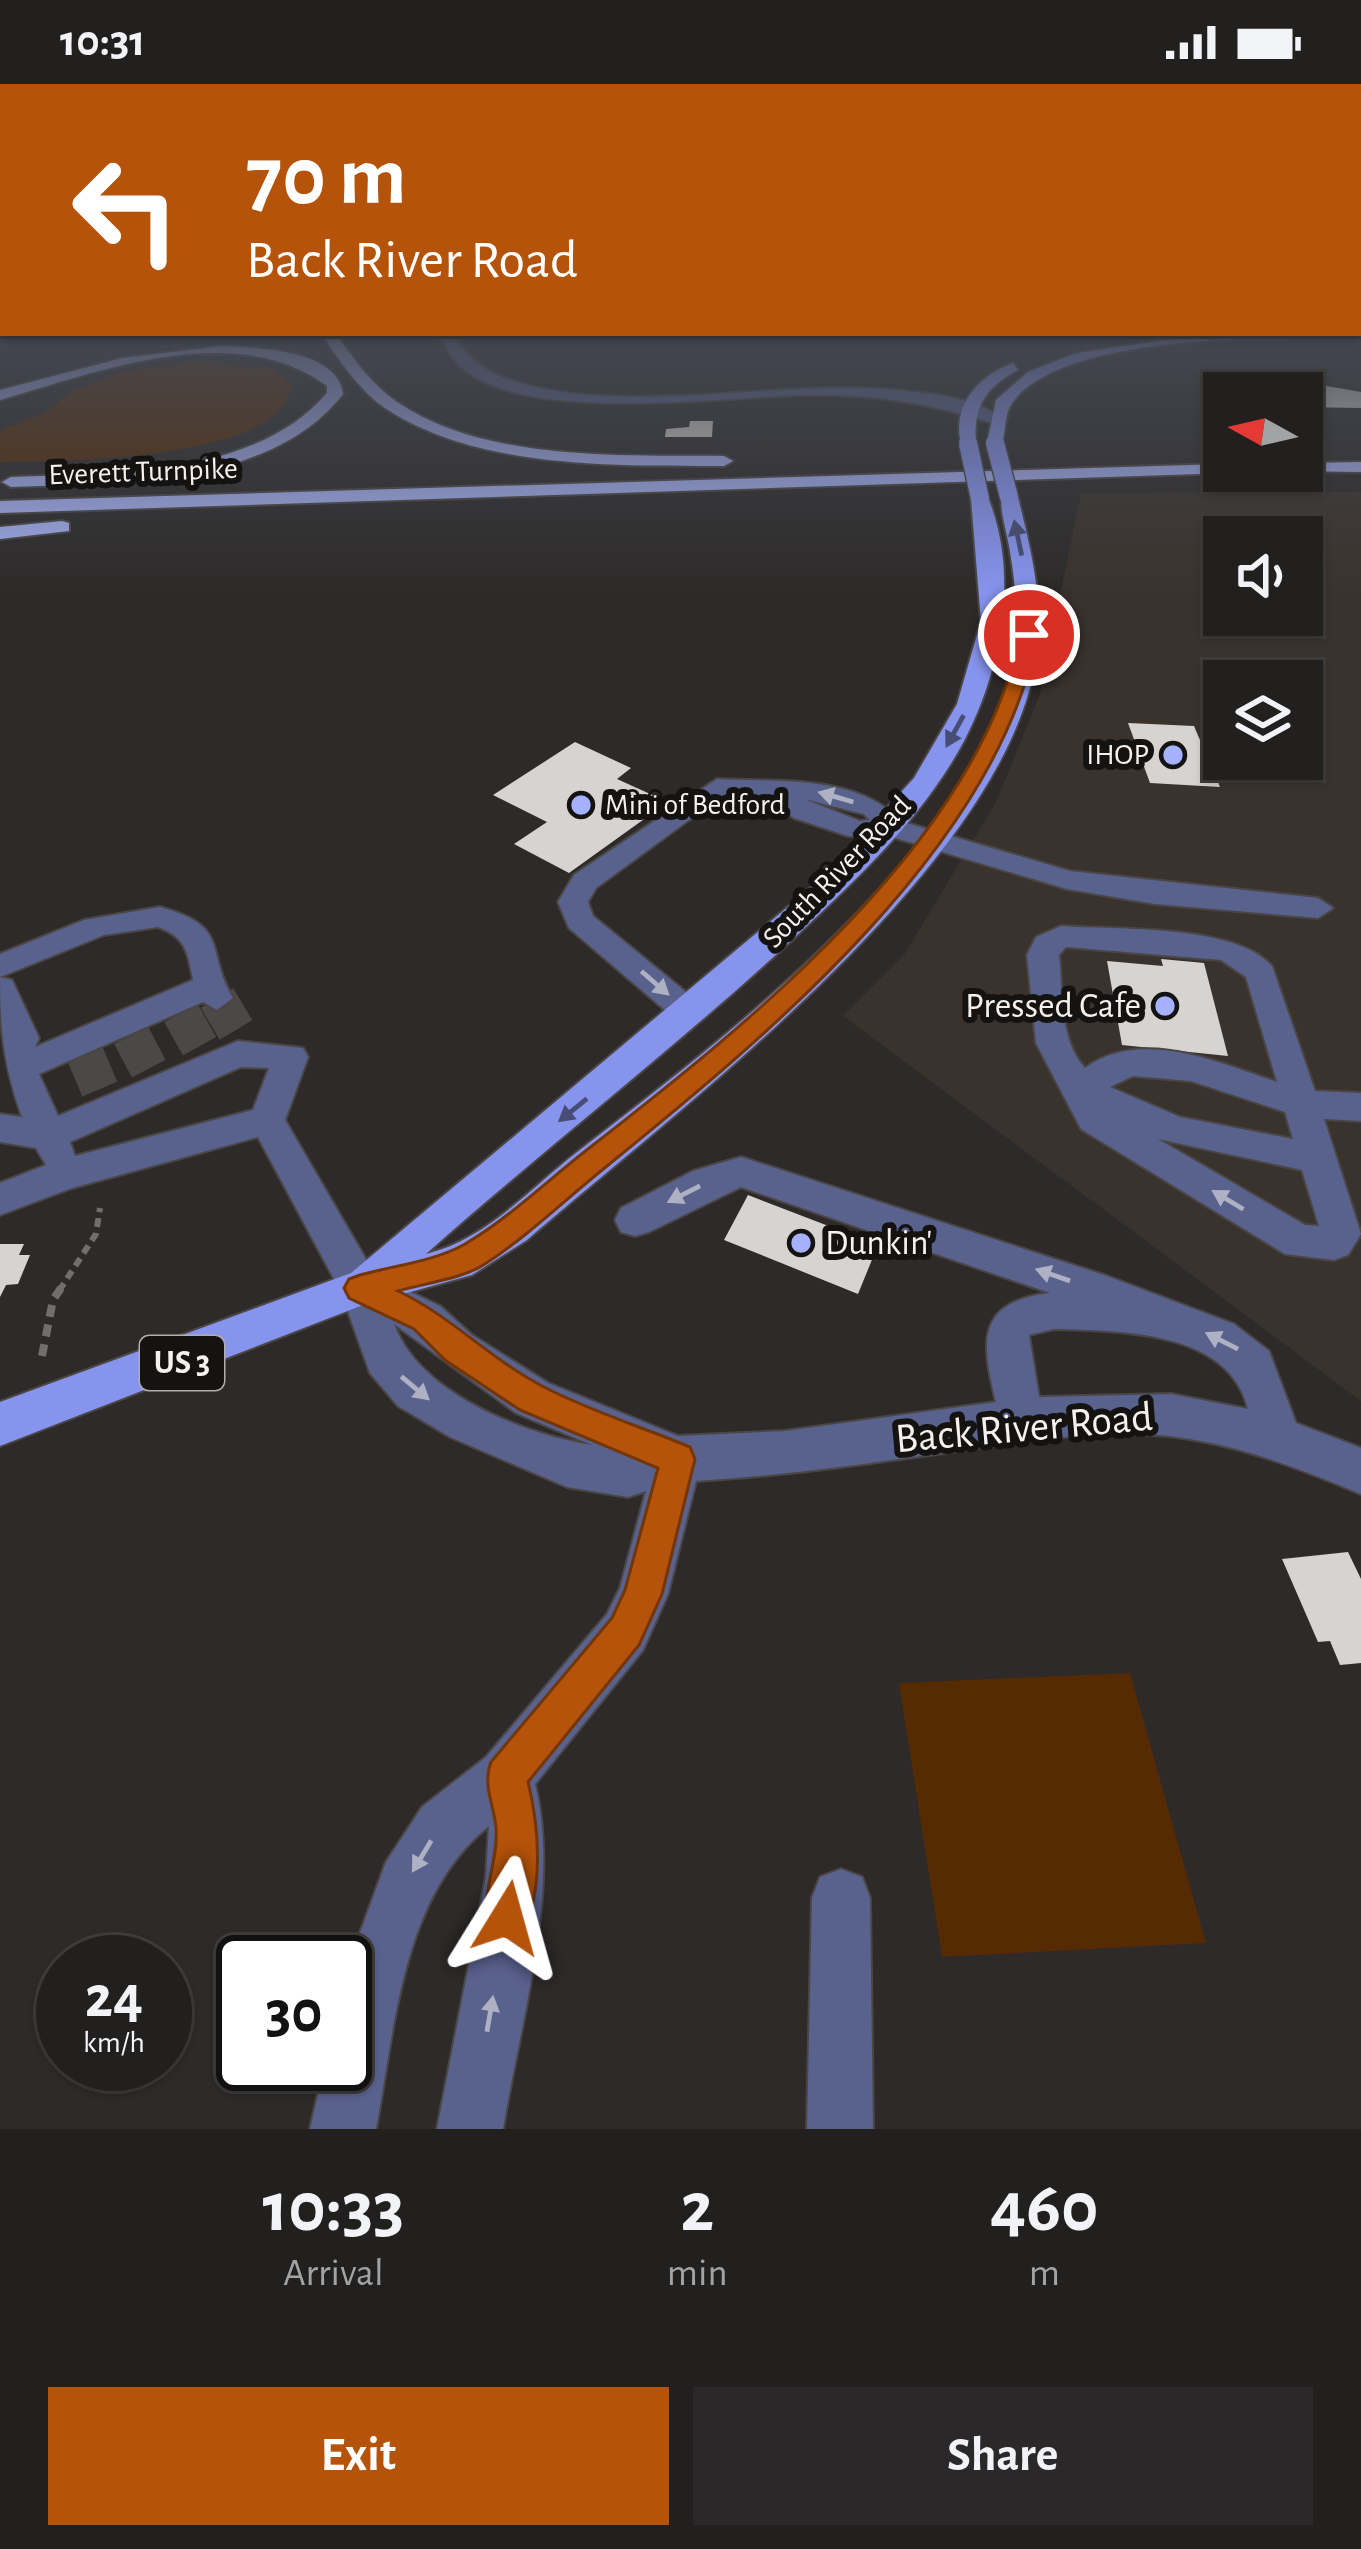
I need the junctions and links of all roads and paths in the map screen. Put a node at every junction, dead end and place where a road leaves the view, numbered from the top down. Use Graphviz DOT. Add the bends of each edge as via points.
graph roads {
  1 [pos="327,402"];
  2 [pos="394,402"];
  3 [pos="716,402"];
  4 [pos="934,402"];
  5 [pos="975,402"];
  6 [pos="1001,402"];
  7 [pos="967,412"];
  8 [pos="651,415"];
  9 [pos="993,418"];
  10 [pos="1361,454"];
  11 [pos="1323,455"];
  12 [pos="1203,457"];
  13 [pos="746,460"];
  14 [pos="817,461"];
  15 [pos="1028,461"];
  16 [pos="1361,467"];
  17 [pos="1323,468"];
  18 [pos="1203,470"];
  19 [pos="0,482"];
  20 [pos="736,484"];
  21 [pos="0,492"];
  22 [pos="0,507"];
  23 [pos="0,533"];
  24 [pos="890,827"];
  25 [pos="932,840"];
  26 [pos="1318,908"];
  27 [pos="197,944"];
  28 [pos="0,966"];
  29 [pos="0,985"];
  30 [pos="691,1014"];
  31 [pos="11,1050"];
  32 [pos="1250,1085"];
  33 [pos="1084,1088"];
  34 [pos="1304,1102"];
  35 [pos="1361,1107"];
  36 [pos="266,1120"];
  37 [pos="0,1128"];
  38 [pos="48,1136"];
  39 [pos="1270,1150"];
  40 [pos="1319,1157"];
  41 [pos="65,1174"];
  42 [pos="0,1198"];
  43 [pos="100,1208"];
  44 [pos="635,1220"];
  45 [pos="360,1288"];
  46 [pos="1161,1318"];
  47 [pos="42,1356"];
  48 [pos="1022,1420"];
  49 [pos="0,1424"];
  50 [pos="1277,1437"];
  51 [pos="678,1459"];
  52 [pos="1361,1471"];
  53 [pos="506,1777"];
  54 [pos="842,1898"];
  55 [pos="343,2129"];
  56 [pos="470,2129"];
  57 [pos="840,2129"];
  1 -- 19 [label="highway" via="302,427 224,456 106,477"];
  2 -- 13 [label="highway" via="458,433 579,458"];
  3 -- 8 [label="street"];
  4 -- 7 [label="street"];
  5 -- 7 [label="main road"];
  6 -- 9 [label="main road"];
  7 -- 9 [label="street"];
  7 -- 24 [label="main road, South River Road / US 3, one-way, bridge" via="993,600 985,661 958,729"];
  25 -- 9 [label="main road, South River Road / US 3, one-way, bridge" via="1002,727 1026,657 1028,588"];
  10 -- 11 [label="highway"];
  12 -- 15 [label="highway, Everett Turnpike"];
  14 -- 15 [label="highway"];
  15 -- 21 [label="highway, Everett Turnpike"];
  16 -- 17 [label="highway"];
  18 -- 20 [label="highway, Everett Turnpike"];
  20 -- 22 [label="highway, Everett Turnpike"];
  20 -- 23 [label="highway" via="193,514"];
  24 -- 25 [label="street"];
  24 -- 30 [label="main road, South River Road / US 3"];
  24 -- 30 [label="street, one-way" via="857,830 804,812 772,788 717,787 584,882 573,902 580,921"];
  25 -- 26 [label="street" via="1110,889"];
  25 -- 45 [label="main road, South River Road / US 3" via="857,926 685,1088 472,1256"];
  27 -- 28 [label="street" via="193,928 134,915"];
  27 -- 29 [label="street" via="155,925 130,925 8,972"];
  27 -- 31 [label="street" via="213,992 82,1048"];
  29 -- 31 [label="street" via="22,1038"];
  30 -- 45 [label="main road, South River Road / US 3, one-way"];
  31 -- 38 [label="street"];
  32 -- 33 [label="street" via="1203,1070 1129,1063 1099,1071"];
  32 -- 34 [label="street"];
  32 -- 39 [label="street"];
  33 -- 34 [label="street" via="1058,1061 1042,955 1061,936 1226,950 1248,959 1261,974"];
  33 -- 39 [label="street" via="1138,1117"];
  40 -- 33 [label="street, one-way" via="1341,1234 1334,1243 1299,1242 1094,1119"];
  34 -- 35 [label="street"];
  34 -- 40 [label="street"];
  36 -- 38 [label="street" via="291,1057 221,1050"];
  36 -- 41 [label="street"];
  36 -- 45 [label="street, Back River Road"];
  37 -- 38 [label="street"];
  38 -- 41 [label="street"];
  39 -- 40 [label="street"];
  41 -- 42 [label="street"];
  43 -- 47 [label="path" via="96,1234 53,1300"];
  46 -- 44 [label="street, one-way" via="741,1172"];
  45 -- 49 [label="main road, South River Road / US 3" via="191,1360"];
  45 -- 51 [label="street, Back River Road" via="385,1359 414,1391 466,1422 590,1470 649,1472"];
  46 -- 48 [label="street" via="1022,1314 1006,1337"];
  50 -- 46 [label="street, one-way" via="1267,1391 1249,1359 1223,1338"];
  48 -- 50 [label="street, Back River Road" via="1171,1414"];
  48 -- 51 [label="street, Back River Road"];
  50 -- 52 [label="street, Back River Road"];
  51 -- 53 [label="street" via="626,1631"];
  53 -- 55 [label="street, one-way" via="442,1827 407,1883 376,1971"];
  56 -- 53 [label="street, one-way" via="515,1876 518,1830"];
  54 -- 57 [label="street"];
}
